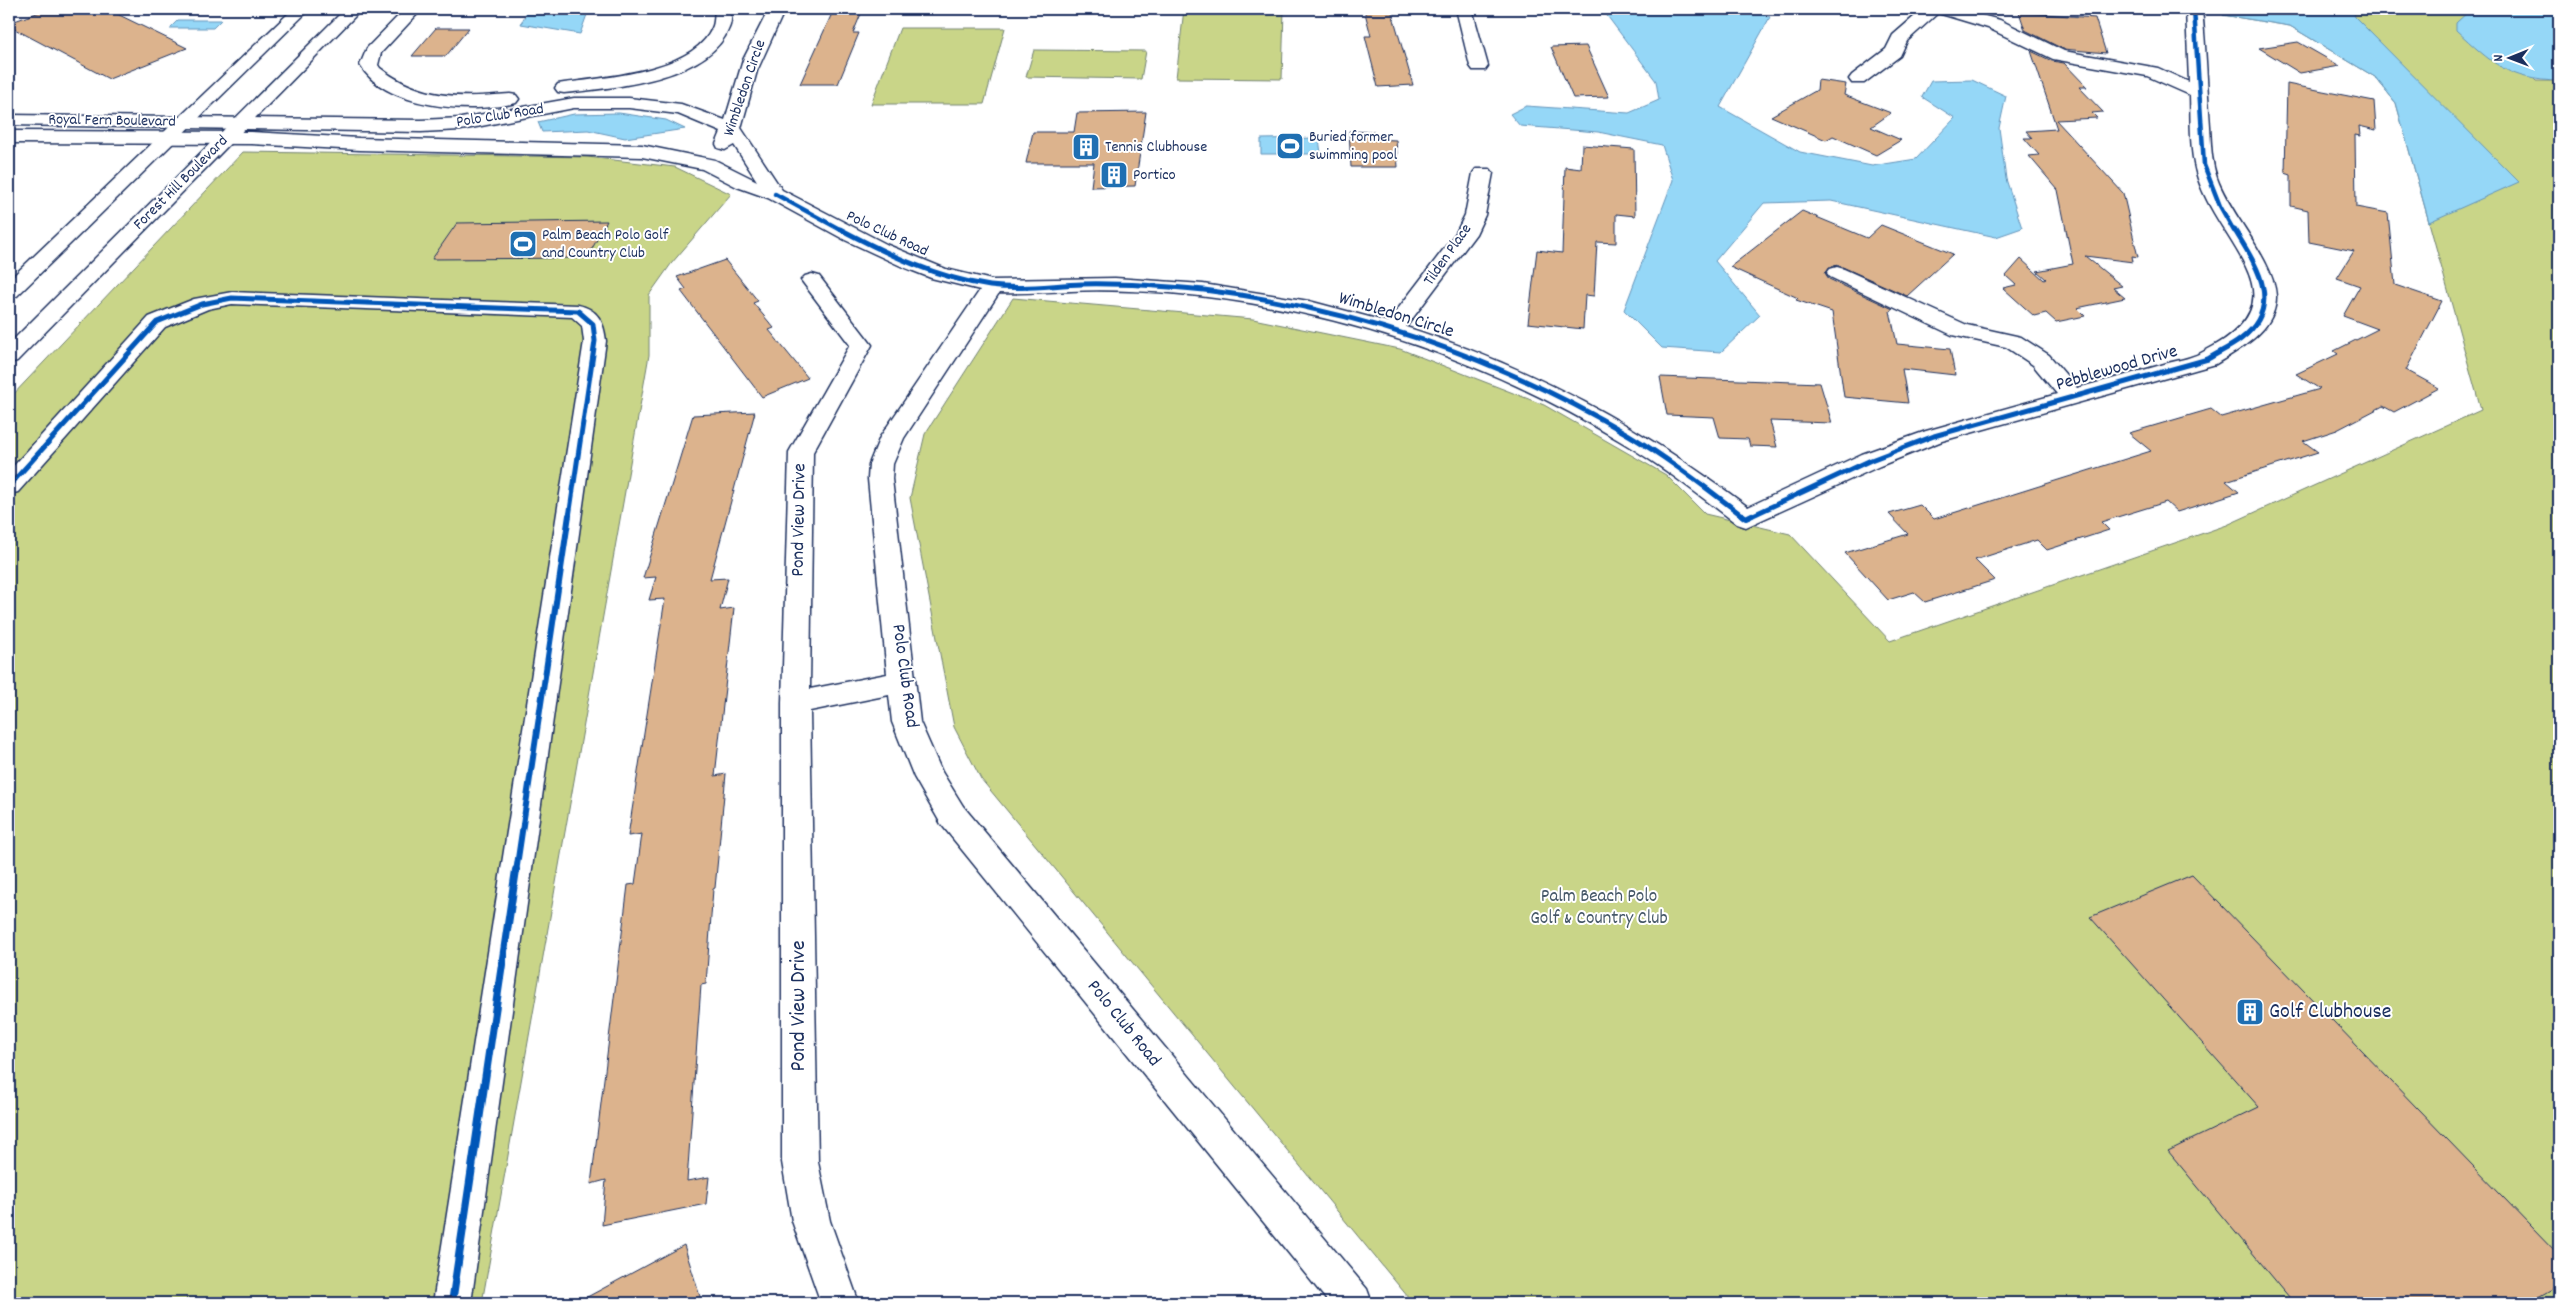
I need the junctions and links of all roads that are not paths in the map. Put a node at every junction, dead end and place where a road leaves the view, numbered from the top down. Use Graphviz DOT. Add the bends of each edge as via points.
graph roads {
  1 [pos="302,9"];
  2 [pos="354,9"];
  3 [pos="414,9"];
  4 [pos="722,9"];
  5 [pos="777,9"];
  6 [pos="1464,9"];
  7 [pos="1932,9"];
  8 [pos="1942,9"];
  9 [pos="2194,9"];
  10 [pos="1479,66"];
  11 [pos="1858,79"];
  12 [pos="2199,93"];
  13 [pos="514,115"];
  14 [pos="9,120"];
  15 [pos="184,122"];
  16 [pos="240,124"];
  17 [pos="461,124"];
  18 [pos="733,130"];
  19 [pos="220,131"];
  20 [pos="9,137"];
  21 [pos="199,138"];
  22 [pos="167,139"];
  23 [pos="504,146"];
  24 [pos="447,147"];
  25 [pos="708,164"];
  26 [pos="1482,173"];
  27 [pos="775,194"];
  28 [pos="1837,273"];
  29 [pos="812,280"];
  30 [pos="993,286"];
  31 [pos="9,291"];
  32 [pos="1394,329"];
  33 [pos="9,356"];
  34 [pos="2071,397"];
  35 [pos="9,486"];
  36 [pos="1746,518"];
  37 [pos="902,682"];
  38 [pos="796,703"];
  39 [pos="452,1303"];
  40 [pos="840,1303"];
  41 [pos="1353,1303"];
  1 -- 15 [label="street"];
  2 -- 16 [label="street, Forest Hill Boulevard"];
  3 -- 4 [label="street" via="373,52 369,65 372,71 410,95 464,102 514,98 655,73 689,58 714,40 722,27"];
  5 -- 18 [label="street, Wimbledon Circle" via="753,58"];
  6 -- 10 [label="street"];
  7 -- 11 [label="street" via="1899,39 1894,52"];
  8 -- 12 [label="street" via="1994,24 2059,54 2152,72"];
  9 -- 12 [label="street, Pebblewood Drive"];
  12 -- 34 [label="street, Pebblewood Drive" via="2202,153 2208,179 2220,207 2261,276 2265,294 2260,319 2241,341 2208,359"];
  13 -- 17 [label="street, Polo Club Road"];
  13 -- 18 [label="street, Polo Club Road" via="574,103 629,103 681,109"];
  13 -- 23 [label="street"];
  14 -- 15 [label="street, Royal Fern Boulevard"];
  15 -- 19 [label="street, Royal Fern Boulevard"];
  15 -- 22 [label="street"];
  16 -- 17 [label="street, Polo Club Road"];
  16 -- 19 [label="street, Forest Hill Boulevard"];
  17 -- 24 [label="street"];
  18 -- 25 [label="street, Wimbledon Circle"];
  18 -- 27 [label="street, Polo Club Road"];
  19 -- 21 [label="street, Polo Club Road"];
  19 -- 24 [label="street, Polo Club Road"];
  19 -- 33 [label="street, Forest Hill Boulevard"];
  20 -- 22 [label="street, Royal Fern Boulevard"];
  21 -- 22 [label="street, Royal Fern Boulevard"];
  22 -- 31 [label="street"];
  23 -- 24 [label="street, Polo Club Road"];
  23 -- 25 [label="street, Polo Club Road" via="642,151"];
  25 -- 27 [label="street, Polo Club Road" via="744,183"];
  26 -- 32 [label="street, Tilden Place" via="1475,215 1466,234"];
  27 -- 30 [label="street, Polo Club Road" via="912,263"];
  28 -- 34 [label="street, Pebblewood Drive" via="1960,330 2013,342 2041,360"];
  29 -- 38 [label="street, Pond View Drive" via="862,345 801,452"];
  30 -- 32 [label="street, Wimbledon Circle" via="1097,284 1181,288 1282,302"];
  30 -- 37 [label="street, Polo Club Road" via="892,438 881,464"];
  32 -- 36 [label="street, Wimbledon Circle" via="1519,376 1584,408 1666,457"];
  34 -- 36 [label="street, Pebblewood Drive" via="1934,436 1871,460"];
  35 -- 39 [label="street" via="158,322 202,304 232,298 578,311 593,324 595,341"];
  37 -- 38 [label="street"];
  37 -- 41 [label="street, Polo Club Road" via="906,722 929,777 952,815"];
  38 -- 40 [label="street, Pond View Drive" via="800,1162 811,1221"];
}
